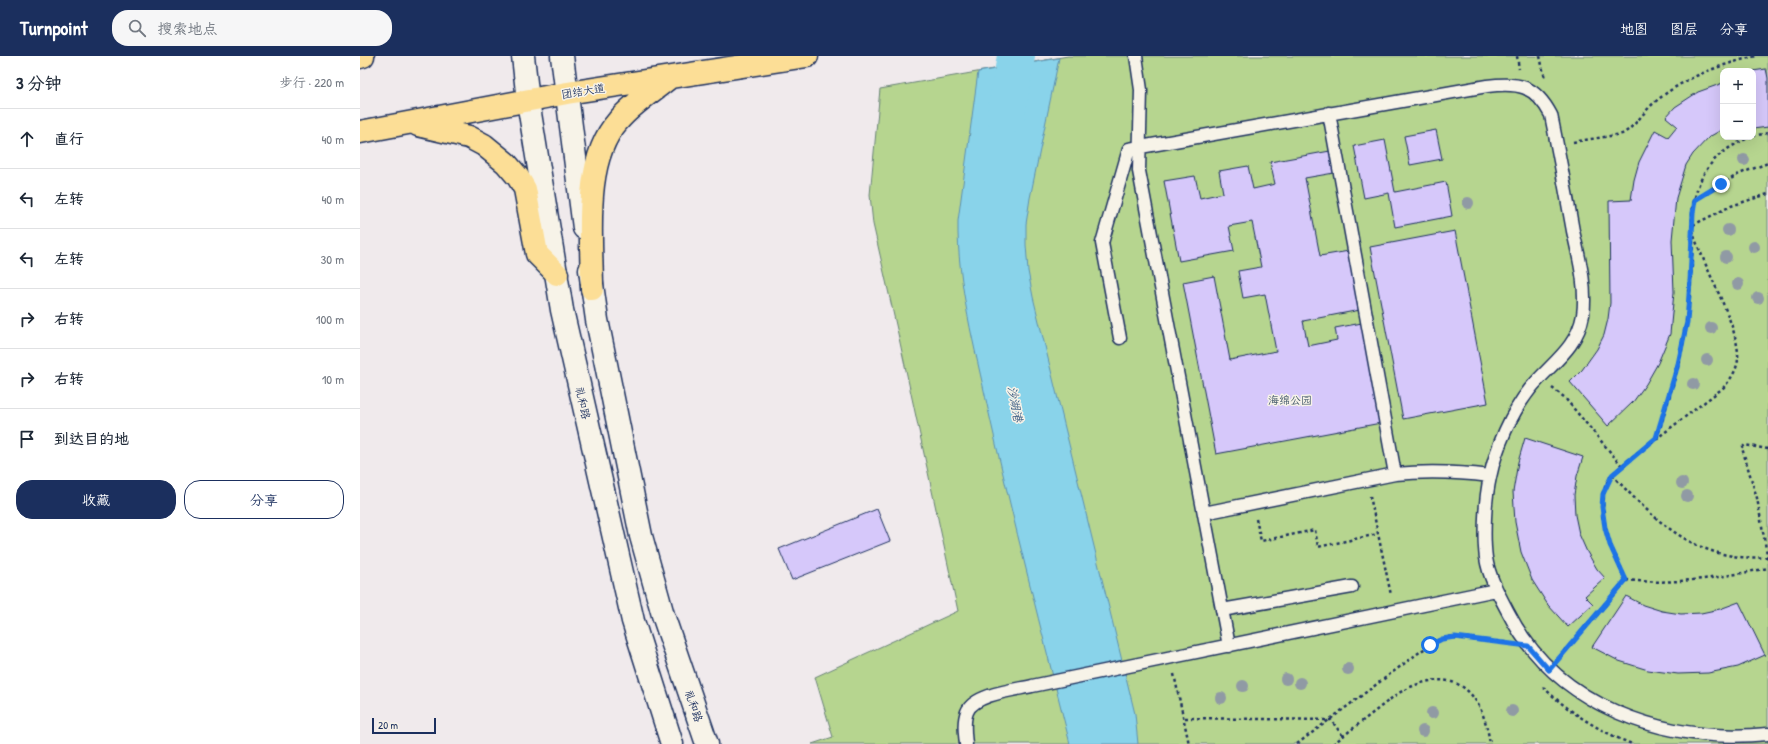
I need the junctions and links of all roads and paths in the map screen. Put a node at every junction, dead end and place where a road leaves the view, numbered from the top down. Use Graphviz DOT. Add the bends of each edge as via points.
graph roads {
  1 [pos="363,56"];
  2 [pos="523,56"];
  3 [pos="562,56"];
  4 [pos="807,56"];
  5 [pos="1136,56"];
  6 [pos="1756,56"];
  7 [pos="360,57"];
  8 [pos="671,77"];
  9 [pos="567,94"];
  10 [pos="528,101"];
  11 [pos="1329,113"];
  12 [pos="407,123"];
  13 [pos="360,132"];
  14 [pos="1768,132"];
  15 [pos="1756,136"];
  16 [pos="1745,140"];
  17 [pos="1557,144"];
  18 [pos="1139,147"];
  19 [pos="1768,163"];
  20 [pos="1768,194"];
  21 [pos="1695,200"];
  22 [pos="1693,225"];
  23 [pos="1693,231"];
  24 [pos="557,274"];
  25 [pos="592,289"];
  26 [pos="1120,338"];
  27 [pos="1538,379"];
  28 [pos="1656,438"];
  29 [pos="1768,449"];
  30 [pos="1622,466"];
  31 [pos="1395,474"];
  32 [pos="1612,475"];
  33 [pos="1490,476"];
  34 [pos="1367,480"];
  35 [pos="1253,503"];
  36 [pos="1204,513"];
  37 [pos="1378,534"];
  38 [pos="1768,558"];
  39 [pos="1768,568"];
  40 [pos="1626,580"];
  41 [pos="1352,587"];
  42 [pos="1496,590"];
  43 [pos="1222,610"];
  44 [pos="1394,612"];
  45 [pos="1229,646"];
  46 [pos="1528,646"];
  47 [pos="1171,658"];
  48 [pos="1549,670"];
  49 [pos="1185,718"];
  50 [pos="1331,720"];
  51 [pos="1768,734"];
  52 [pos="1343,736"];
  53 [pos="672,744"];
  54 [pos="707,744"];
  55 [pos="966,744"];
  56 [pos="1189,744"];
  57 [pos="1298,744"];
  58 [pos="1332,744"];
  59 [pos="1490,744"];
  1 -- 7 [label="main road"];
  2 -- 10 [label="street, 礼和路"];
  3 -- 9 [label="street, 礼和路"];
  4 -- 8 [label="main road, 团结大道"];
  5 -- 18 [label="lane" via="1141,90"];
  6 -- 17 [label="path" via="1694,76 1672,89 1622,134"];
  8 -- 9 [label="main road, 团结大道"];
  8 -- 25 [label="main road" via="618,120 603,144 592,188"];
  9 -- 10 [label="main road, 团结大道"];
  9 -- 25 [label="street, 礼和路"];
  10 -- 12 [label="main road, 团结大道"];
  10 -- 24 [label="street, 礼和路"];
  11 -- 17 [label="lane" via="1487,86 1522,85 1545,103 1551,115"];
  11 -- 18 [label="lane"];
  11 -- 31 [label="lane"];
  12 -- 13 [label="main road, 团结大道"];
  12 -- 24 [label="main road" via="469,137 484,144 506,163 525,189 537,254"];
  14 -- 15 [label="path"];
  16 -- 21 [label="path" via="1729,147 1714,158 1702,177"];
  17 -- 27 [label="lane" via="1582,277 1584,308 1581,325 1572,344"];
  18 -- 26 [label="lane" via="1129,149 1102,244"];
  18 -- 36 [label="lane" via="1139,172"];
  19 -- 21 [label="path" via="1739,174"];
  20 -- 22 [label="path" via="1731,206"];
  21 -- 22 [label="path"];
  22 -- 23 [label="path"];
  23 -- 28 [label="path" via="1684,337"];
  23 -- 28 [label="path" via="1734,331 1738,352 1737,365 1731,380 1723,388"];
  24 -- 53 [label="street, 礼和路" via="564,317 632,614"];
  25 -- 54 [label="street, 礼和路" via="641,536 663,615"];
  27 -- 30 [label="path" via="1564,397"];
  27 -- 33 [label="lane" via="1517,407"];
  28 -- 30 [label="path"];
  29 -- 38 [label="path" via="1746,445 1742,448 1759,506"];
  30 -- 32 [label="path"];
  31 -- 33 [label="lane" via="1424,471"];
  31 -- 34 [label="lane"];
  32 -- 38 [label="path" via="1660,523 1690,542 1731,556"];
  32 -- 40 [label="path" via="1603,494 1603,518 1610,545"];
  33 -- 42 [label="lane" via="1486,515 1486,556"];
  34 -- 35 [label="lane"];
  34 -- 37 [label="path"];
  35 -- 36 [label="lane"];
  35 -- 37 [label="path" via="1261,541 1315,530 1318,547"];
  36 -- 43 [label="lane"];
  37 -- 44 [label="path"];
  39 -- 40 [label="path" via="1722,578 1651,582"];
  40 -- 48 [label="path"];
  41 -- 43 [label="lane"];
  42 -- 44 [label="lane"];
  42 -- 46 [label="lane"];
  43 -- 45 [label="lane"];
  44 -- 45 [label="lane"];
  45 -- 47 [label="lane"];
  46 -- 48 [label="lane"];
  46 -- 50 [label="path" via="1455,637 1442,639 1421,651"];
  47 -- 49 [label="path"];
  47 -- 55 [label="lane" via="982,698 972,704 966,713"];
  48 -- 51 [label="lane" via="1566,686 1605,711 1652,731 1681,737 1727,741"];
  49 -- 50 [label="path"];
  49 -- 56 [label="path"];
  50 -- 52 [label="path"];
  50 -- 57 [label="path"];
  52 -- 58 [label="path"];
  52 -- 59 [label="path" via="1408,688 1428,681 1447,680 1465,689 1478,705"];
}
